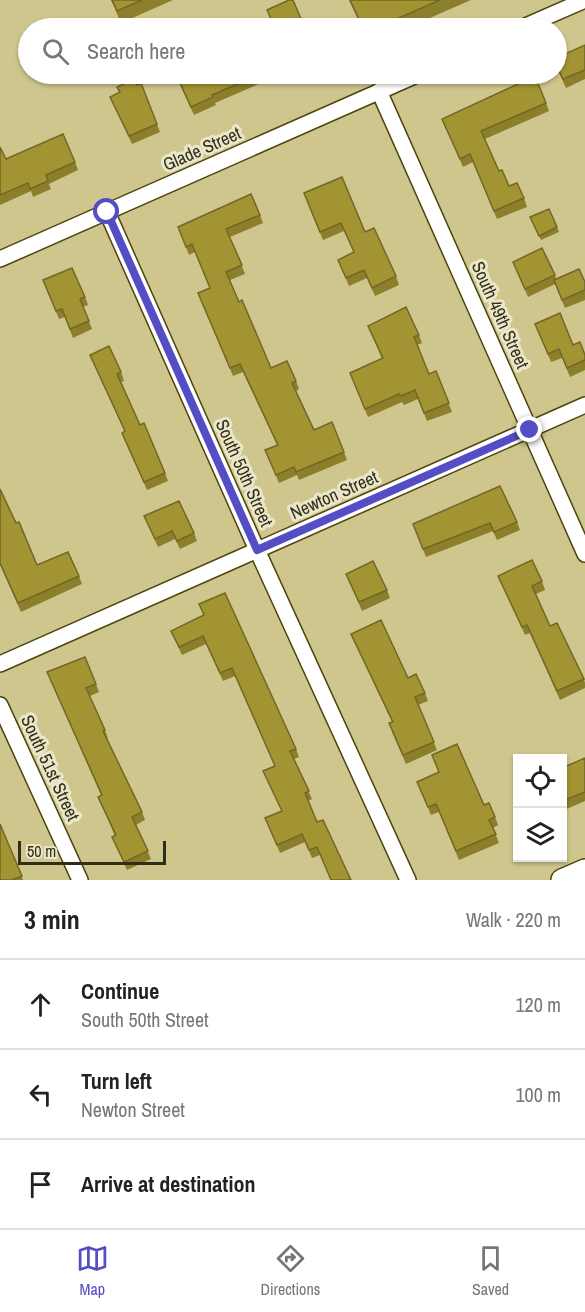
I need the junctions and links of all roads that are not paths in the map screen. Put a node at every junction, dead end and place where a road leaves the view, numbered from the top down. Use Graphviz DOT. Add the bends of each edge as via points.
graph roads {
  1 [pos="585,0"];
  2 [pos="543,18"];
  3 [pos="396,84"];
  4 [pos="380,91"];
  5 [pos="107,212"];
  6 [pos="0,259"];
  7 [pos="585,405"];
  8 [pos="530,430"];
  9 [pos="257,550"];
  10 [pos="585,554"];
  11 [pos="0,664"];
  12 [pos="0,705"];
  13 [pos="585,870"];
  14 [pos="80,880"];
  15 [pos="408,880"];
  16 [pos="562,880"];
  1 -- 2 [label="street"];
  3 -- 4 [label="street, Glade Street"];
  4 -- 5 [label="street, Glade Street"];
  4 -- 8 [label="street, South 49th Street"];
  5 -- 6 [label="street, Glade Street"];
  5 -- 9 [label="street, South 50th Street"];
  7 -- 8 [label="street, Newton Street"];
  8 -- 9 [label="street, Newton Street"];
  8 -- 10 [label="street, South 49th Street"];
  9 -- 11 [label="street, Newton Street"];
  9 -- 15 [label="street, South 50th Street"];
  12 -- 14 [label="street, South 51st Street"];
  13 -- 16 [label="main road"];
}
